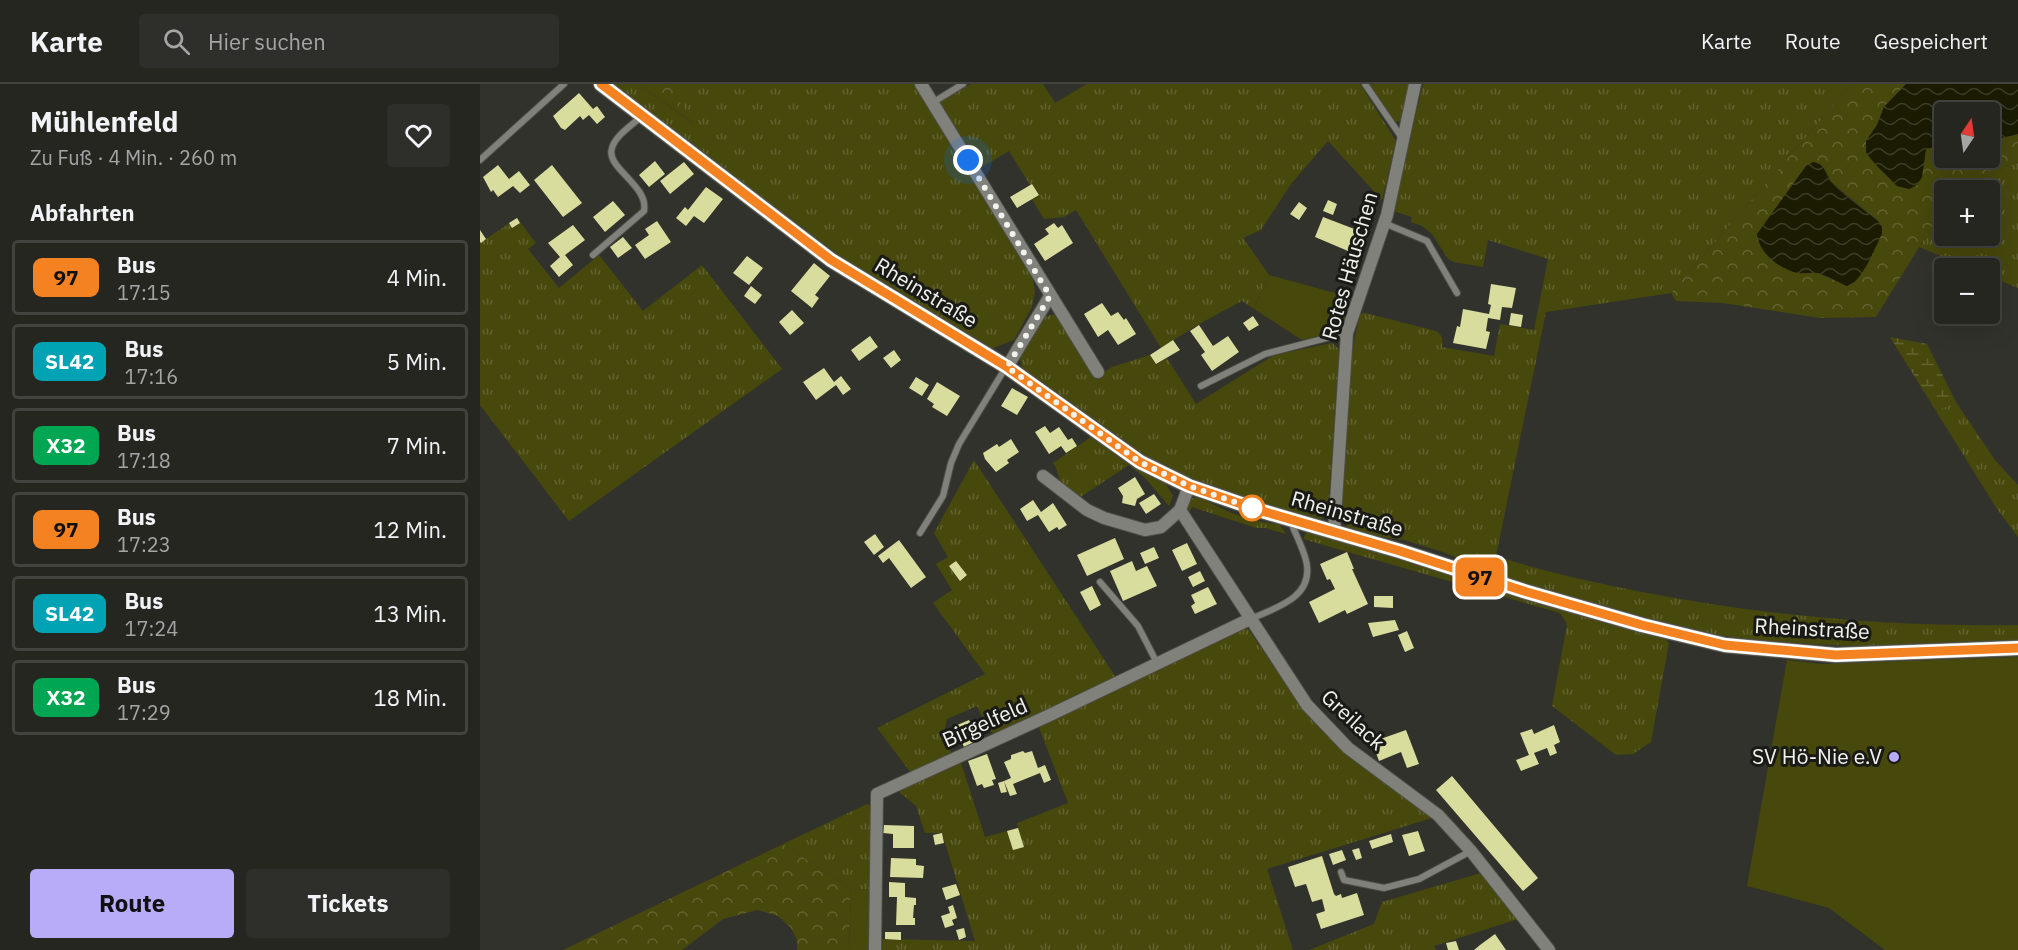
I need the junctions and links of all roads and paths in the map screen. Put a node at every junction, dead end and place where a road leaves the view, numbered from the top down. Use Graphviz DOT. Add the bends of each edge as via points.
graph roads {
  1 [pos="564,84"];
  2 [pos="601,84"];
  3 [pos="921,84"];
  4 [pos="963,84"];
  5 [pos="1365,84"];
  6 [pos="1415,84"];
  7 [pos="932,103"];
  8 [pos="644,115"];
  9 [pos="1402,139"];
  10 [pos="480,160"];
  11 [pos="1384,223"];
  12 [pos="593,255"];
  13 [pos="1457,293"];
  14 [pos="1050,296"];
  15 [pos="1347,333"];
  16 [pos="1007,367"];
  17 [pos="1098,372"];
  18 [pos="1201,386"];
  19 [pos="1043,476"];
  20 [pos="1189,486"];
  21 [pos="1180,510"];
  22 [pos="1289,519"];
  23 [pos="1334,532"];
  24 [pos="920,533"];
  25 [pos="1100,582"];
  26 [pos="1250,619"];
  27 [pos="2018,648"];
  28 [pos="1157,664"];
  29 [pos="1471,851"];
  30 [pos="1341,872"];
  31 [pos="874,950"];
  32 [pos="1549,950"];
  1 -- 10 [label="lane"];
  2 -- 8 [label="main road, Rheinstraße"];
  3 -- 7 [label="street"];
  4 -- 7 [label="lane"];
  5 -- 9 [label="lane"];
  6 -- 9 [label="street, Rotes Häuschen"];
  7 -- 14 [label="street"];
  8 -- 12 [label="lane" via="611,149 612,159 641,193 646,203 644,211"];
  8 -- 16 [label="main road, Rheinstraße" via="831,260"];
  9 -- 11 [label="street, Rotes Häuschen"];
  11 -- 13 [label="lane" via="1427,240"];
  11 -- 15 [label="street, Rotes Häuschen"];
  14 -- 16 [label="street"];
  14 -- 17 [label="street"];
  15 -- 18 [label="lane" via="1265,354"];
  15 -- 23 [label="street, Rotes Häuschen"];
  16 -- 20 [label="main road, Rheinstraße" via="1140,462"];
  16 -- 24 [label="lane" via="959,444 943,496"];
  19 -- 21 [label="street" via="1087,510 1145,530 1161,526"];
  20 -- 21 [label="street"];
  20 -- 22 [label="main road, Rheinstraße"];
  21 -- 26 [label="street, Greilack"];
  22 -- 23 [label="main road, Rheinstraße"];
  22 -- 26 [label="lane" via="1307,566 1305,585 1295,598"];
  23 -- 27 [label="main road, Rheinstraße" via="1527,592 1725,645 1836,655"];
  25 -- 28 [label="lane" via="1138,626"];
  26 -- 28 [label="street, Birgelfeld"];
  26 -- 29 [label="street, Greilack" via="1307,705 1348,748 1438,815"];
  28 -- 31 [label="street, Birgelfeld" via="877,794"];
  29 -- 30 [label="lane" via="1419,879 1384,888 1344,880"];
  29 -- 32 [label="street, Greilack"];
}
